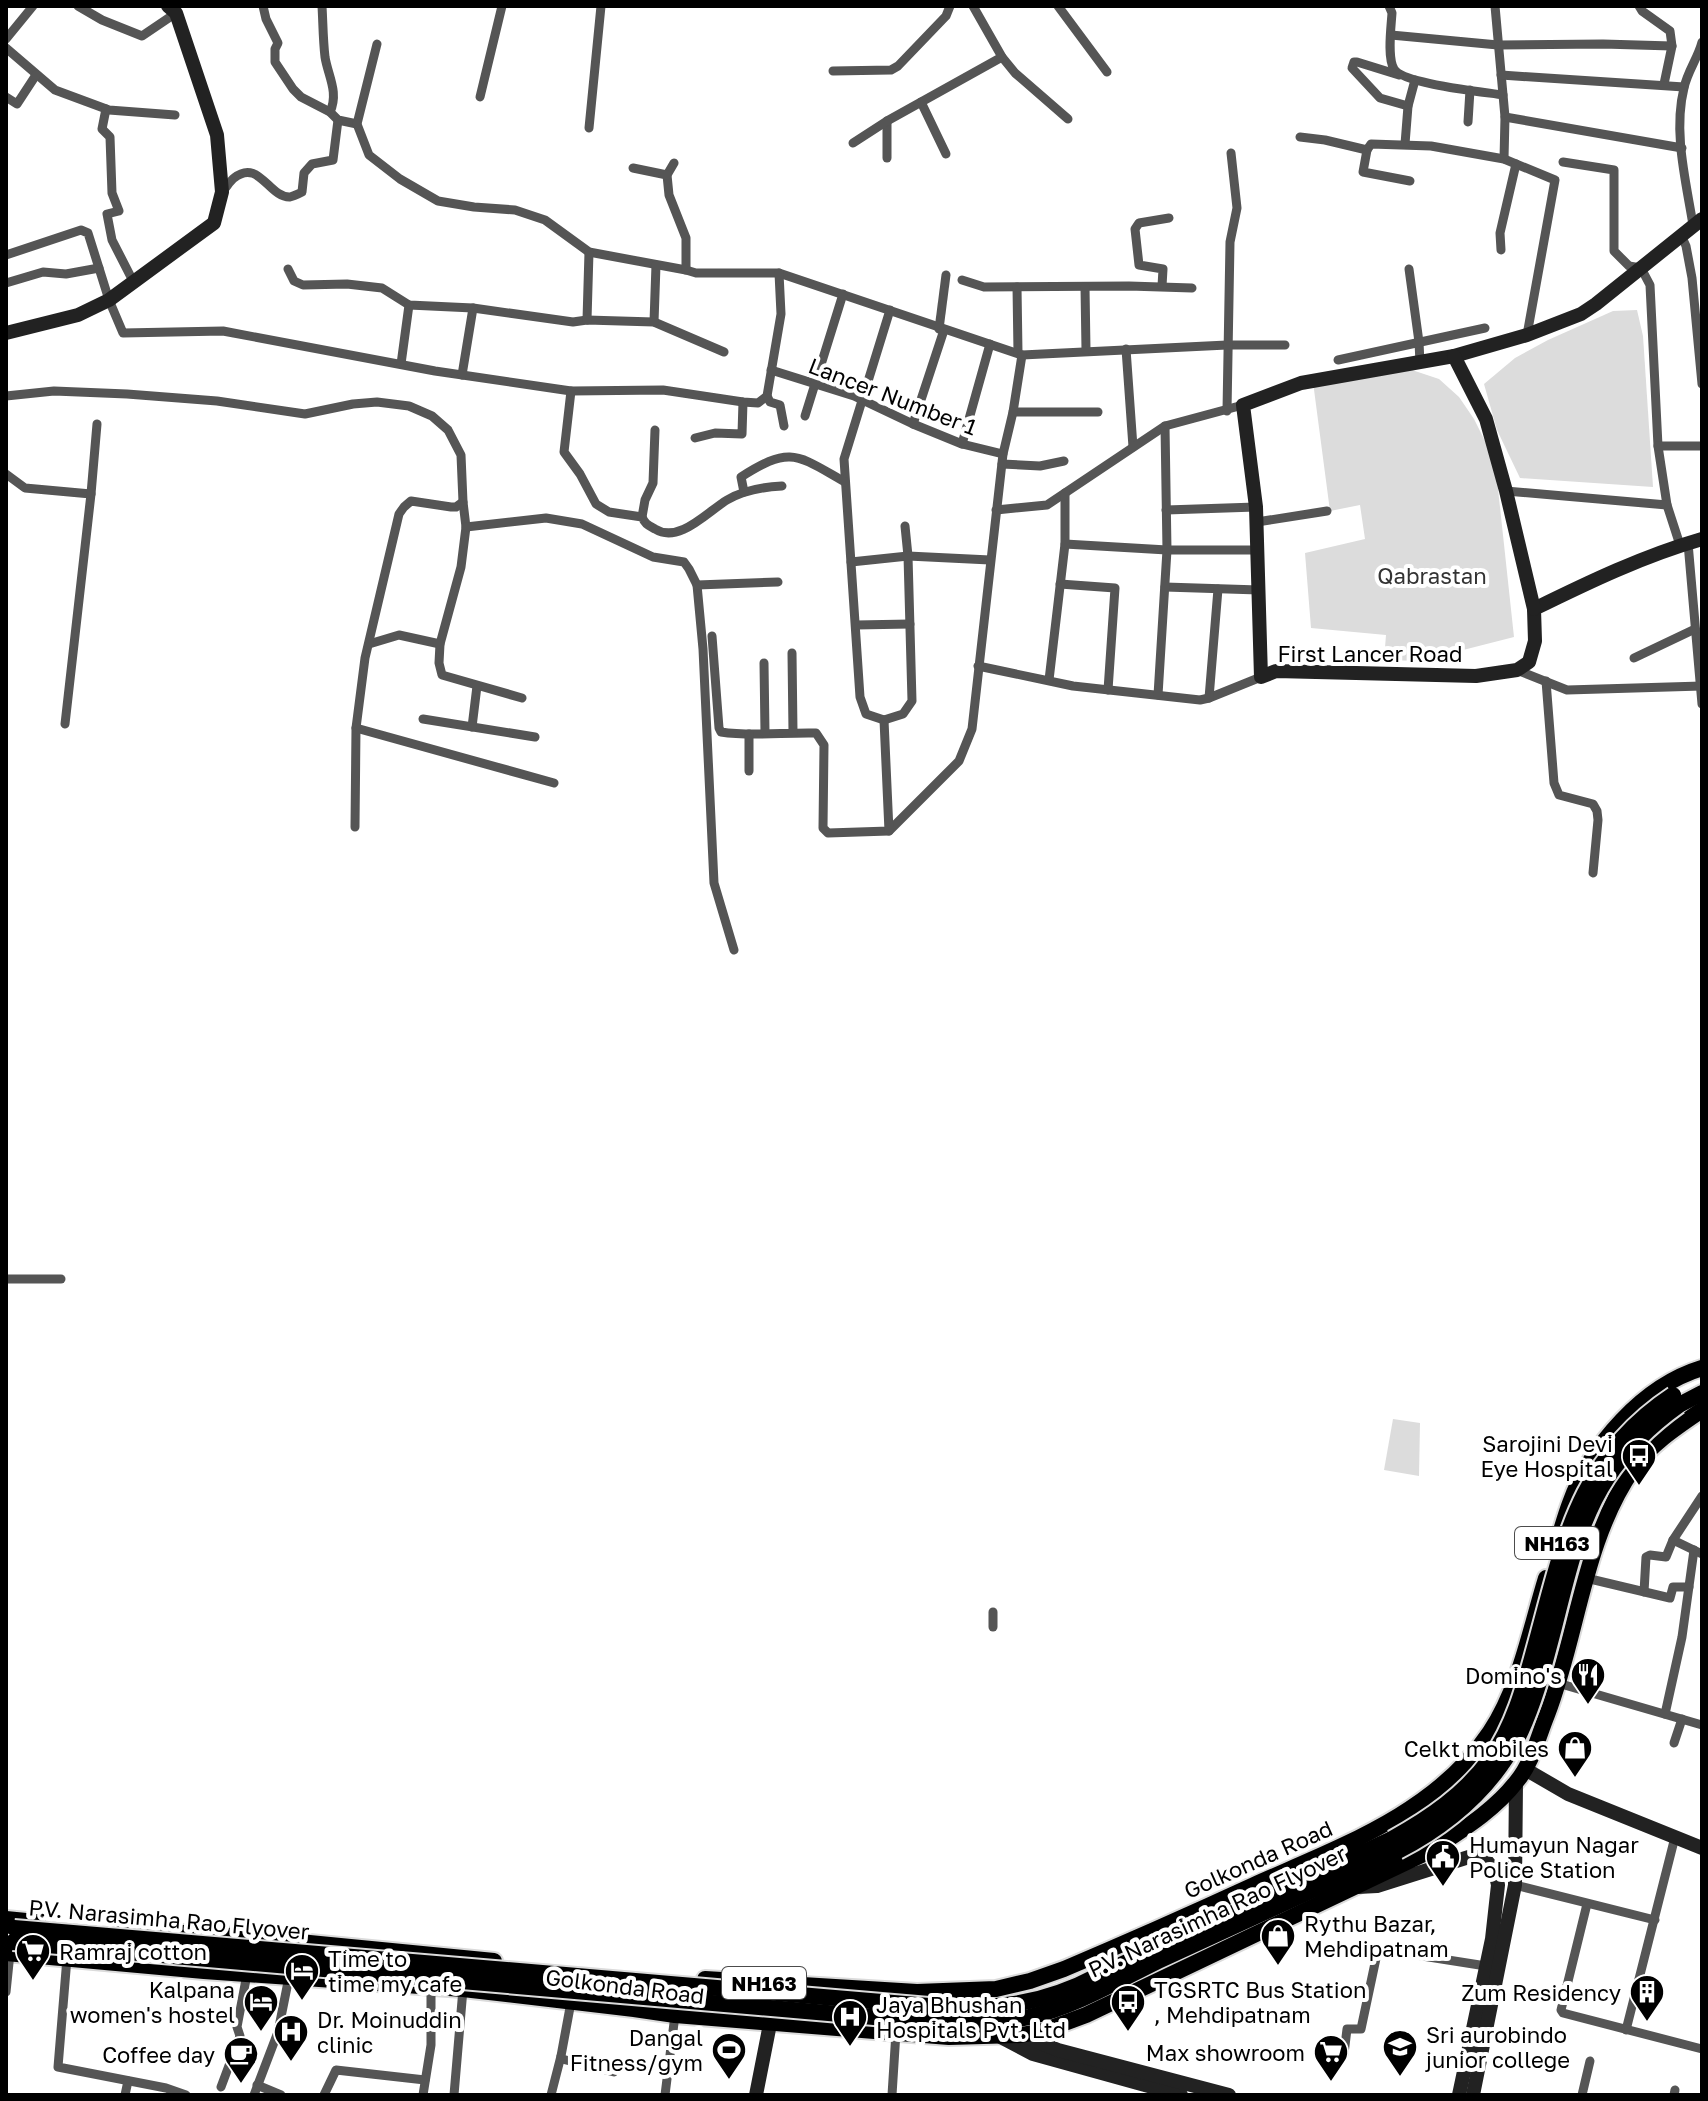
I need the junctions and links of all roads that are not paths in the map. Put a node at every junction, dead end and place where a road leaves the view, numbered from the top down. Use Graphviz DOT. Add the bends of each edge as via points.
graph roads {
  1 [pos="33,6"];
  2 [pos="78,6"];
  3 [pos="263,6"];
  4 [pos="322,6"];
  5 [pos="502,6"];
  6 [pos="601,6"];
  7 [pos="950,6"];
  8 [pos="973,6"];
  9 [pos="1058,6"];
  10 [pos="1389,6"];
  11 [pos="1495,6"];
  12 [pos="1639,6"];
  13 [pos="172,10"];
  14 [pos="1391,35"];
  15 [pos="6,39"];
  16 [pos="1702,42"];
  17 [pos="377,44"];
  18 [pos="1498,45"];
  19 [pos="1672,46"];
  20 [pos="6,48"];
  21 [pos="1002,57"];
  22 [pos="833,71"];
  23 [pos="1107,72"];
  24 [pos="36,75"];
  25 [pos="1399,75"];
  26 [pos="1501,75"];
  27 [pos="1415,80"];
  28 [pos="1664,84"];
  29 [pos="1684,87"];
  30 [pos="1470,90"];
  31 [pos="1503,95"];
  32 [pos="6,97"];
  33 [pos="480,97"];
  34 [pos="921,102"];
  35 [pos="1408,106"];
  36 [pos="106,109"];
  37 [pos="330,112"];
  38 [pos="175,115"];
  39 [pos="1505,117"];
  40 [pos="1068,119"];
  41 [pos="338,120"];
  42 [pos="887,121"];
  43 [pos="1468,122"];
  44 [pos="357,124"];
  45 [pos="589,128"];
  46 [pos="1300,137"];
  47 [pos="853,143"];
  48 [pos="1405,144"];
  49 [pos="1682,148"];
  50 [pos="1367,150"];
  51 [pos="1231,153"];
  52 [pos="946,154"];
  53 [pos="887,158"];
  54 [pos="1504,159"];
  55 [pos="1563,162"];
  56 [pos="674,163"];
  57 [pos="1516,164"];
  58 [pos="633,168"];
  59 [pos="667,175"];
  60 [pos="1410,181"];
  61 [pos="222,192"];
  62 [pos="1169,218"];
  63 [pos="1698,222"];
  64 [pos="1681,235"];
  65 [pos="1501,250"];
  66 [pos="589,252"];
  67 [pos="6,255"];
  68 [pos="656,265"];
  69 [pos="99,268"];
  70 [pos="1641,268"];
  71 [pos="288,269"];
  72 [pos="1409,269"];
  73 [pos="686,270"];
  74 [pos="779,273"];
  75 [pos="946,275"];
  76 [pos="1697,278"];
  77 [pos="962,280"];
  78 [pos="133,281"];
  79 [pos="6,283"];
  80 [pos="1162,286"];
  81 [pos="1017,287"];
  82 [pos="1085,287"];
  83 [pos="1192,288"];
  84 [pos="843,294"];
  85 [pos="109,300"];
  86 [pos="409,305"];
  87 [pos="473,308"];
  88 [pos="890,310"];
  89 [pos="587,320"];
  90 [pos="654,322"];
  91 [pos="1485,328"];
  92 [pos="942,330"];
  93 [pos="6,333"];
  94 [pos="1527,335"];
  95 [pos="1419,342"];
  96 [pos="990,344"];
  97 [pos="1227,345"];
  98 [pos="1285,345"];
  99 [pos="1126,349"];
  100 [pos="1086,350"];
  101 [pos="724,352"];
  102 [pos="1020,354"];
  103 [pos="1454,356"];
  104 [pos="1338,360"];
  105 [pos="1420,363"];
  106 [pos="401,364"];
  107 [pos="771,370"];
  108 [pos="462,375"];
  109 [pos="815,383"];
  110 [pos="1702,384"];
  111 [pos="571,391"];
  112 [pos="6,396"];
  113 [pos="767,396"];
  114 [pos="861,400"];
  115 [pos="743,402"];
  116 [pos="1243,405"];
  117 [pos="1227,411"];
  118 [pos="1013,412"];
  119 [pos="1098,412"];
  120 [pos="805,416"];
  121 [pos="97,424"];
  122 [pos="913,424"];
  123 [pos="784,426"];
  124 [pos="1165,426"];
  125 [pos="655,430"];
  126 [pos="695,438"];
  127 [pos="962,444"];
  128 [pos="1658,446"];
  129 [pos="1702,446"];
  130 [pos="1133,447"];
  131 [pos="1002,459"];
  132 [pos="1064,461"];
  133 [pos="6,474"];
  134 [pos="845,477"];
  135 [pos="782,486"];
  136 [pos="1506,491"];
  137 [pos="744,492"];
  138 [pos="1065,493"];
  139 [pos="91,494"];
  140 [pos="463,502"];
  141 [pos="1667,505"];
  142 [pos="996,510"];
  143 [pos="1166,510"];
  144 [pos="1327,511"];
  145 [pos="1256,514"];
  146 [pos="643,520"];
  147 [pos="905,526"];
  148 [pos="466,527"];
  149 [pos="1690,542"];
  150 [pos="1065,544"];
  151 [pos="1167,550"];
  152 [pos="1258,550"];
  153 [pos="908,556"];
  154 [pos="990,560"];
  155 [pos="851,562"];
  156 [pos="778,582"];
  157 [pos="1060,584"];
  158 [pos="697,585"];
  159 [pos="1165,587"];
  160 [pos="1218,589"];
  161 [pos="1259,590"];
  162 [pos="1698,608"];
  163 [pos="1534,609"];
  164 [pos="910,624"];
  165 [pos="856,625"];
  166 [pos="1695,629"];
  167 [pos="712,636"];
  168 [pos="369,644"];
  169 [pos="440,644"];
  170 [pos="792,653"];
  171 [pos="1634,658"];
  172 [pos="764,663"];
  173 [pos="978,666"];
  174 [pos="1517,670"];
  175 [pos="1261,677"];
  176 [pos="1049,680"];
  177 [pos="1546,681"];
  178 [pos="477,686"];
  179 [pos="1701,686"];
  180 [pos="1108,690"];
  181 [pos="1158,695"];
  182 [pos="522,698"];
  183 [pos="1209,698"];
  184 [pos="1702,704"];
  185 [pos="423,719"];
  186 [pos="884,720"];
  187 [pos="65,724"];
  188 [pos="472,727"];
  189 [pos="356,728"];
  190 [pos="793,732"];
  191 [pos="765,733"];
  192 [pos="749,734"];
  193 [pos="535,737"];
  194 [pos="749,771"];
  195 [pos="554,783"];
  196 [pos="355,827"];
  197 [pos="889,831"];
  198 [pos="1593,873"];
  199 [pos="734,950"];
  200 [pos="6,1279"];
  201 [pos="61,1279"];
  202 [pos="1702,1368"];
  203 [pos="1702,1379"];
  204 [pos="1702,1393"];
  205 [pos="1676,1400"];
  206 [pos="1702,1410"];
  207 [pos="1701,1498"];
  208 [pos="1673,1540"];
  209 [pos="1698,1552"];
  210 [pos="1586,1578"];
  211 [pos="1689,1587"];
  212 [pos="1644,1592"];
  213 [pos="993,1612"];
  214 [pos="993,1627"];
  215 [pos="1524,1652"];
  216 [pos="1564,1664"];
  217 [pos="1518,1671"];
  218 [pos="1559,1684"];
  219 [pos="1665,1714"];
  220 [pos="1682,1719"];
  221 [pos="1702,1725"];
  222 [pos="1674,1743"];
  223 [pos="1521,1776"];
  224 [pos="1675,1837"];
  225 [pos="1702,1848"];
  226 [pos="1515,1885"];
  227 [pos="1354,1887"];
  228 [pos="1587,1904"];
  229 [pos="6,1919"];
  230 [pos="1655,1920"];
  231 [pos="6,1927"];
  232 [pos="140,1931"];
  233 [pos="7,1949"];
  234 [pos="67,1958"];
  235 [pos="136,1965"];
  236 [pos="533,1965"];
  237 [pos="1486,1966"];
  238 [pos="247,1974"];
  239 [pos="289,1977"];
  240 [pos="431,1987"];
  241 [pos="463,1989"];
  242 [pos="6,1992"];
  243 [pos="529,1997"];
  244 [pos="571,2002"];
  245 [pos="675,2015"];
  246 [pos="770,2024"];
  247 [pos="1626,2030"];
  248 [pos="896,2032"];
  249 [pos="997,2035"];
  250 [pos="1021,2035"];
  251 [pos="1702,2049"];
  252 [pos="1344,2054"];
  253 [pos="561,2056"];
  254 [pos="1590,2061"];
  255 [pos="614,2072"];
  256 [pos="425,2080"];
  257 [pos="128,2081"];
  258 [pos="221,2087"];
  259 [pos="256,2090"];
  260 [pos="125,2095"];
  261 [pos="186,2095"];
  262 [pos="281,2095"];
  263 [pos="324,2095"];
  264 [pos="423,2095"];
  265 [pos="454,2095"];
  266 [pos="551,2095"];
  267 [pos="665,2095"];
  268 [pos="756,2095"];
  269 [pos="892,2095"];
  270 [pos="1181,2095"];
  271 [pos="1229,2095"];
  272 [pos="1459,2095"];
  273 [pos="1473,2095"];
  274 [pos="1582,2095"];
  1 -- 15 [label="street"];
  2 -- 13 [label="street" via="142,36"];
  3 -- 37 [label="street" via="278,43 275,62 301,97"];
  4 -- 37 [label="street" via="335,102"];
  5 -- 33 [label="street"];
  6 -- 45 [label="street"];
  7 -- 22 [label="street" via="891,70"];
  8 -- 21 [label="street"];
  9 -- 23 [label="street"];
  10 -- 14 [label="street"];
  11 -- 18 [label="street"];
  12 -- 19 [label="street" via="1670,31"];
  13 -- 61 [label="street" via="217,135"];
  14 -- 18 [label="street"];
  14 -- 25 [label="street" via="1391,60"];
  16 -- 29 [label="street"];
  17 -- 44 [label="street"];
  18 -- 19 [label="street"];
  18 -- 26 [label="street"];
  19 -- 28 [label="street"];
  20 -- 24 [label="street"];
  21 -- 34 [label="street"];
  21 -- 40 [label="street"];
  24 -- 32 [label="street" via="17,104"];
  24 -- 36 [label="street" via="55,90"];
  25 -- 27 [label="street"];
  25 -- 35 [label="street" via="1357,62 1352,68 1380,98"];
  26 -- 28 [label="street"];
  26 -- 31 [label="street"];
  27 -- 30 [label="street"];
  27 -- 35 [label="street"];
  28 -- 29 [label="street"];
  29 -- 49 [label="street"];
  30 -- 31 [label="street"];
  30 -- 43 [label="street"];
  31 -- 39 [label="street"];
  34 -- 42 [label="street"];
  34 -- 52 [label="street"];
  35 -- 48 [label="street"];
  36 -- 38 [label="street"];
  36 -- 78 [label="street" via="102,129 110,137 112,193 119,211 107,214 112,240"];
  37 -- 41 [label="street"];
  39 -- 49 [label="street"];
  39 -- 54 [label="street"];
  41 -- 44 [label="street"];
  41 -- 61 [label="street" via="333,160 312,164 304,173 302,192 278,194 250,172 236,176"];
  42 -- 47 [label="street"];
  42 -- 53 [label="street"];
  44 -- 66 [label="street" via="369,155 438,201 515,210 545,220"];
  46 -- 50 [label="street"];
  48 -- 50 [label="street" via="1371,144"];
  48 -- 54 [label="street"];
  49 -- 63 [label="street"];
  50 -- 60 [label="street" via="1363,172"];
  51 -- 97 [label="street" via="1237,208 1230,242"];
  54 -- 57 [label="street"];
  55 -- 70 [label="street" via="1614,170 1614,251 1629,266"];
  56 -- 59 [label="street"];
  57 -- 65 [label="street"];
  57 -- 94 [label="street" via="1555,180"];
  58 -- 59 [label="street"];
  59 -- 73 [label="street" via="686,238"];
  61 -- 78 [label="street" via="214,223"];
  62 -- 80 [label="street" via="1139,223 1135,229 1139,265 1163,269"];
  63 -- 64 [label="street"];
  64 -- 70 [label="street"];
  64 -- 76 [label="street"];
  66 -- 68 [label="street"];
  66 -- 89 [label="street"];
  67 -- 69 [label="street" via="81,230 88,233"];
  68 -- 73 [label="street"];
  68 -- 90 [label="street"];
  69 -- 79 [label="street" via="43,272"];
  69 -- 85 [label="street"];
  70 -- 94 [label="street" via="1581,314"];
  70 -- 128 [label="street" via="1650,285"];
  71 -- 86 [label="street" via="303,285 382,288"];
  72 -- 95 [label="street"];
  73 -- 74 [label="street"];
  74 -- 84 [label="street"];
  74 -- 107 [label="street" via="781,314"];
  75 -- 92 [label="street"];
  76 -- 110 [label="street"];
  77 -- 81 [label="street" via="984,287"];
  78 -- 85 [label="street"];
  80 -- 82 [label="street"];
  80 -- 83 [label="street"];
  81 -- 82 [label="street"];
  81 -- 102 [label="street"];
  82 -- 100 [label="street"];
  84 -- 88 [label="street"];
  84 -- 109 [label="street"];
  85 -- 93 [label="street" via="78,315"];
  85 -- 106 [label="street" via="123,333 223,331"];
  86 -- 87 [label="street"];
  86 -- 106 [label="street"];
  87 -- 89 [label="street"];
  87 -- 108 [label="street"];
  88 -- 92 [label="street"];
  88 -- 114 [label="street"];
  89 -- 90 [label="street"];
  90 -- 101 [label="street"];
  91 -- 95 [label="street"];
  92 -- 96 [label="street"];
  92 -- 122 [label="street"];
  94 -- 103 [label="street"];
  95 -- 104 [label="street"];
  95 -- 105 [label="street"];
  96 -- 102 [label="street"];
  96 -- 127 [label="street"];
  97 -- 98 [label="street"];
  97 -- 99 [label="street"];
  97 -- 117 [label="street"];
  99 -- 100 [label="street"];
  99 -- 130 [label="street"];
  100 -- 102 [label="street"];
  102 -- 118 [label="street"];
  103 -- 105 [label="street"];
  103 -- 136 [label="street" via="1486,419"];
  105 -- 116 [label="street" via="1301,383"];
  106 -- 108 [label="street"];
  107 -- 109 [label="street, Lancer Number 1"];
  107 -- 113 [label="street"];
  108 -- 111 [label="street"];
  109 -- 114 [label="street, Lancer Number 1"];
  109 -- 120 [label="street"];
  111 -- 115 [label="street" via="663,390"];
  111 -- 146 [label="street" via="564,452 596,504"];
  112 -- 140 [label="street" via="54,391 127,394 305,414 377,402 409,406 448,430 461,455"];
  113 -- 115 [label="street" via="758,403"];
  113 -- 123 [label="street" via="780,405"];
  114 -- 122 [label="street, Lancer Number 1"];
  114 -- 134 [label="street" via="844,459"];
  115 -- 126 [label="street" via="742,434"];
  116 -- 117 [label="street"];
  116 -- 145 [label="street"];
  117 -- 124 [label="street"];
  118 -- 119 [label="street"];
  118 -- 131 [label="street"];
  121 -- 139 [label="street"];
  122 -- 127 [label="street, Lancer Number 1"];
  124 -- 130 [label="street"];
  124 -- 143 [label="street"];
  125 -- 146 [label="street" via="653,483"];
  127 -- 131 [label="street, Lancer Number 1"];
  128 -- 129 [label="street"];
  128 -- 141 [label="street"];
  130 -- 138 [label="street"];
  131 -- 132 [label="street, Lancer Number 1" via="1040,466"];
  131 -- 142 [label="street"];
  133 -- 139 [label="street" via="25,488"];
  134 -- 137 [label="street" via="787,456 741,477"];
  134 -- 155 [label="street"];
  135 -- 137 [label="street"];
  136 -- 141 [label="street"];
  136 -- 163 [label="street"];
  137 -- 146 [label="street" via="670,535"];
  138 -- 142 [label="street" via="1047,505"];
  138 -- 150 [label="street"];
  139 -- 187 [label="street"];
  140 -- 148 [label="street"];
  140 -- 168 [label="street" via="451,507 411,501 399,514"];
  141 -- 149 [label="street"];
  142 -- 154 [label="street"];
  143 -- 145 [label="street"];
  143 -- 151 [label="street"];
  144 -- 145 [label="street"];
  145 -- 152 [label="street"];
  147 -- 153 [label="street"];
  148 -- 158 [label="street" via="546,518 582,524 653,557 684,562"];
  148 -- 169 [label="street"];
  149 -- 162 [label="street"];
  149 -- 163 [label="street" via="1621,567"];
  150 -- 151 [label="street"];
  150 -- 157 [label="street"];
  151 -- 152 [label="street"];
  151 -- 159 [label="street"];
  152 -- 161 [label="street"];
  153 -- 154 [label="street"];
  153 -- 155 [label="street"];
  153 -- 164 [label="street"];
  154 -- 173 [label="street"];
  155 -- 165 [label="street"];
  156 -- 158 [label="street"];
  157 -- 176 [label="street"];
  157 -- 180 [label="street" via="1115,588"];
  158 -- 199 [label="street" via="714,883"];
  159 -- 160 [label="street"];
  159 -- 181 [label="street"];
  160 -- 161 [label="street"];
  160 -- 183 [label="street"];
  161 -- 175 [label="street"];
  162 -- 166 [label="street"];
  163 -- 174 [label="street" via="1535,641 1529,662"];
  164 -- 165 [label="street"];
  164 -- 186 [label="street" via="912,701 903,714"];
  165 -- 186 [label="street" via="860,697 866,714"];
  166 -- 171 [label="street"];
  166 -- 179 [label="street"];
  167 -- 192 [label="street" via="719,728"];
  168 -- 169 [label="street" via="399,635"];
  168 -- 189 [label="street"];
  169 -- 178 [label="street" via="442,675"];
  170 -- 190 [label="street"];
  172 -- 191 [label="street"];
  173 -- 176 [label="street, First Lancer Road"];
  173 -- 197 [label="street" via="972,729 959,761"];
  174 -- 175 [label="street, First Lancer Road" via="1476,676 1276,671"];
  174 -- 177 [label="street"];
  175 -- 183 [label="street, First Lancer Road"];
  176 -- 180 [label="street, First Lancer Road"];
  177 -- 179 [label="street" via="1567,690"];
  177 -- 198 [label="street" via="1554,783 1559,795 1593,804 1597,811"];
  178 -- 182 [label="street"];
  178 -- 188 [label="street"];
  179 -- 184 [label="street"];
  180 -- 181 [label="street, First Lancer Road"];
  181 -- 183 [label="street, First Lancer Road"];
  185 -- 188 [label="street"];
  186 -- 197 [label="street"];
  188 -- 193 [label="street"];
  189 -- 195 [label="street"];
  189 -- 196 [label="street"];
  190 -- 191 [label="street"];
  190 -- 197 [label="street" via="816,733 824,745 823,828 828,833"];
  191 -- 192 [label="street"];
  192 -- 194 [label="street"];
  200 -- 201 [label="street"];
  202 -- 215 [label="highway, Golkonda Road / NH163" via="1635,1407 1590,1463 1571,1500"];
  203 -- 205 [label="highway, P.V. Narasimha Rao Flyover"];
  204 -- 205 [label="highway, P.V. Narasimha Rao Flyover"];
  205 -- 231 [label="highway, P.V. Narasimha Rao Flyover, bridge" via="1652,1408 1620,1439 1582,1496 1526,1683 1506,1734 1476,1777 1435,1813 1392,1839 1044,1999 965,2008 929,2006"];
  205 -- 233 [label="highway, P.V. Narasimha Rao Flyover, bridge" via="1621,1459 1594,1501 1529,1714 1503,1763 1467,1805 1398,1851 1033,2016 973,2024 931,2022"];
  206 -- 210 [label="highway, Golkonda Road / NH163" via="1667,1433 1634,1468 1608,1514"];
  207 -- 208 [label="street"];
  208 -- 209 [label="street"];
  208 -- 212 [label="street" via="1666,1557 1646,1557"];
  209 -- 211 [label="street"];
  210 -- 212 [label="street"];
  210 -- 216 [label="highway, Golkonda Road / NH163"];
  211 -- 212 [label="street" via="1673,1587 1670,1598"];
  211 -- 219 [label="street"];
  213 -- 214 [label="street"];
  215 -- 216 [label="highway"];
  215 -- 217 [label="highway, Golkonda Road / NH163"];
  216 -- 218 [label="highway, Golkonda Road / NH163"];
  217 -- 218 [label="street"];
  217 -- 236 [label="highway, Golkonda Road / NH163" via="1490,1731 1468,1760 1410,1809 1341,1846 1030,1981 996,1989 917,1992"];
  218 -- 219 [label="street"];
  218 -- 223 [label="highway, Golkonda Road / NH163"];
  219 -- 220 [label="street"];
  220 -- 221 [label="street"];
  220 -- 222 [label="street"];
  223 -- 224 [label="street"];
  223 -- 226 [label="street"];
  223 -- 227 [label="highway, Golkonda Road / NH163" via="1480,1818 1432,1850"];
  224 -- 225 [label="street"];
  224 -- 230 [label="street"];
  226 -- 228 [label="street"];
  226 -- 273 [label="street"];
  227 -- 237 [label="street" via="1377,1886 1472,1856 1485,1859 1498,1885"];
  227 -- 250 [label="highway, Golkonda Road / NH163" via="1086,2015"];
  228 -- 230 [label="street"];
  228 -- 247 [label="street" via="1561,2010"];
  229 -- 232 [label="highway, Golkonda Road / NH163"];
  230 -- 247 [label="street"];
  232 -- 235 [label="highway"];
  232 -- 236 [label="highway, Golkonda Road / NH163"];
  233 -- 234 [label="highway, Golkonda Road / NH163"];
  233 -- 242 [label="street"];
  234 -- 235 [label="highway, Golkonda Road / NH163"];
  234 -- 257 [label="street" via="58,2067"];
  235 -- 238 [label="highway, Golkonda Road / NH163"];
  236 -- 243 [label="highway"];
  237 -- 252 [label="street" via="1378,1949 1361,2029 1347,2029"];
  237 -- 272 [label="street"];
  238 -- 239 [label="highway, Golkonda Road / NH163"];
  238 -- 258 [label="street" via="240,2036"];
  239 -- 240 [label="highway, Golkonda Road / NH163"];
  239 -- 259 [label="street" via="278,2032"];
  240 -- 241 [label="highway, Golkonda Road / NH163"];
  240 -- 256 [label="street"];
  241 -- 243 [label="highway, Golkonda Road / NH163"];
  241 -- 265 [label="street"];
  243 -- 244 [label="highway, Golkonda Road / NH163"];
  244 -- 245 [label="highway, Golkonda Road / NH163"];
  244 -- 253 [label="street"];
  245 -- 246 [label="highway, Golkonda Road / NH163"];
  245 -- 267 [label="street"];
  246 -- 248 [label="highway, Golkonda Road / NH163"];
  246 -- 268 [label="street"];
  247 -- 251 [label="street"];
  248 -- 249 [label="highway, Golkonda Road / NH163"];
  248 -- 269 [label="street"];
  249 -- 250 [label="highway, Golkonda Road / NH163"];
  249 -- 270 [label="street" via="1033,2054"];
  250 -- 271 [label="street" via="1058,2050"];
  253 -- 255 [label="street"];
  253 -- 266 [label="street"];
  254 -- 274 [label="street"];
  256 -- 263 [label="street" via="336,2070"];
  256 -- 264 [label="street"];
  257 -- 260 [label="street"];
  257 -- 261 [label="street"];
  259 -- 262 [label="street"];
}
